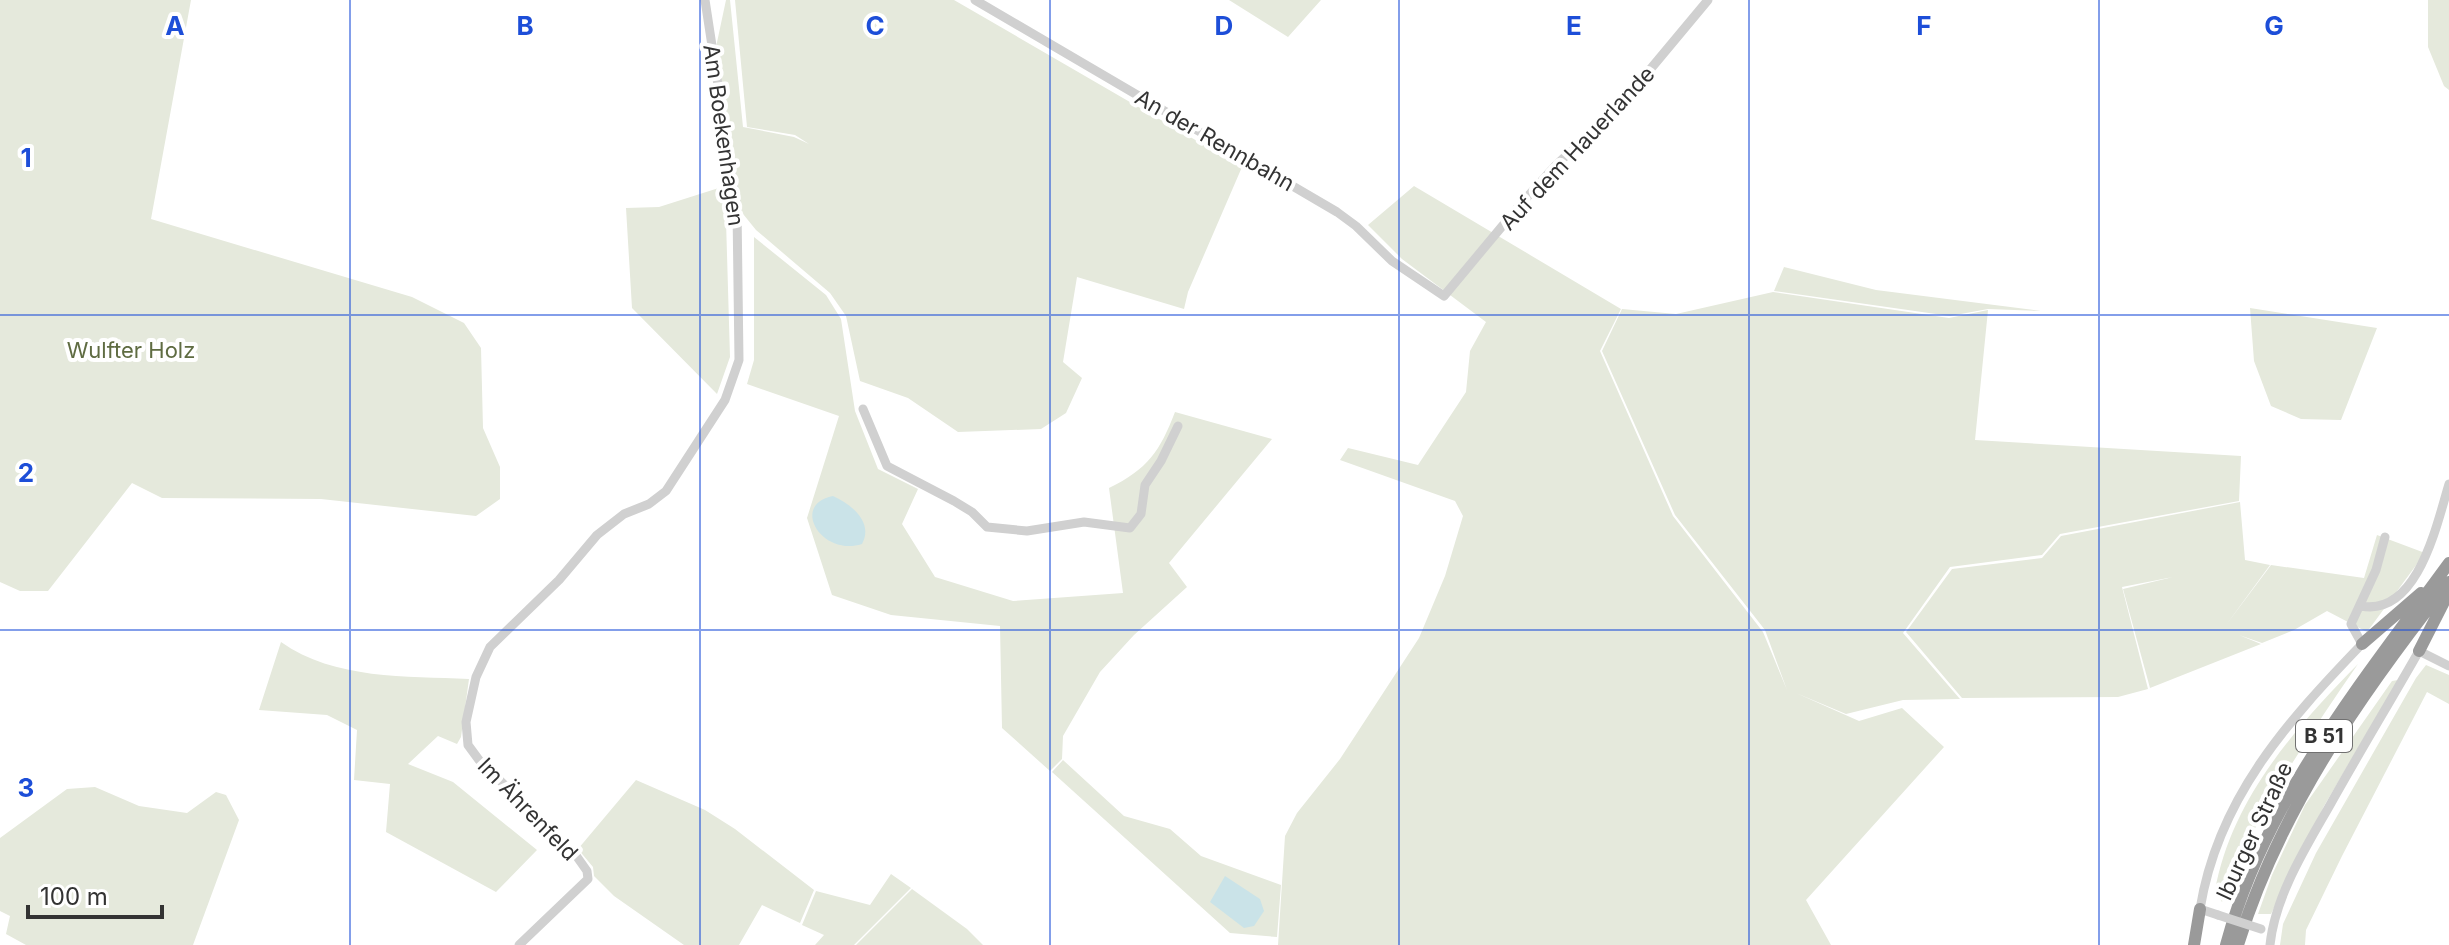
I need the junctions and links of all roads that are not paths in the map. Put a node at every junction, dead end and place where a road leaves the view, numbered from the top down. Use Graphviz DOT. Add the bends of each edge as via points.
graph roads {
  1 [pos="705,0"];
  2 [pos="975,0"];
  3 [pos="1708,0"];
  4 [pos="1444,296"];
  5 [pos="863,409"];
  6 [pos="1178,426"];
  7 [pos="2449,484"];
  8 [pos="2385,537"];
  9 [pos="2449,563"];
  10 [pos="2449,582"];
  11 [pos="2434,584"];
  12 [pos="2449,592"];
  13 [pos="2361,606"];
  14 [pos="524,615"];
  15 [pos="2362,644"];
  16 [pos="2419,651"];
  17 [pos="2449,666"];
  18 [pos="2200,909"];
  19 [pos="2271,932"];
  20 [pos="519,945"];
  21 [pos="2194,945"];
  22 [pos="2226,945"];
  23 [pos="2238,945"];
  24 [pos="2270,945"];
  1 -- 14 [label="street, Am Boekenhagen" via="737,209 739,360 725,400 666,491 597,535"];
  2 -- 4 [label="street, An der Rennbahn" via="1337,212 1392,261"];
  3 -- 4 [label="street, Auf dem Hauerlande"];
  5 -- 6 [label="street" via="887,466 954,501 987,527 1027,531 1084,522 1130,528 1141,514 1145,485"];
  7 -- 13 [label="street" via="2416,577 2381,606"];
  8 -- 13 [label="street"];
  9 -- 11 [label="highway, Iburger Straße / B 51"];
  10 -- 23 [label="highway, Iburger Straße / B 51" via="2349,719 2302,795"];
  11 -- 15 [label="highway"];
  11 -- 22 [label="highway, Iburger Straße / B 51" via="2294,783 2254,867"];
  12 -- 16 [label="highway"];
  13 -- 15 [label="street" via="2351,624"];
  14 -- 20 [label="street, Im Ährenfeld" via="490,647 476,677 466,722 468,745 575,854 588,879"];
  15 -- 18 [label="street, Iburger Straße" via="2275,739 2239,795 2212,856"];
  16 -- 17 [label="street"];
  16 -- 19 [label="street" via="2311,838"];
  18 -- 19 [label="street, Iburger Straße, bridge"];
  18 -- 21 [label="highway"];
  19 -- 24 [label="street"];
}
